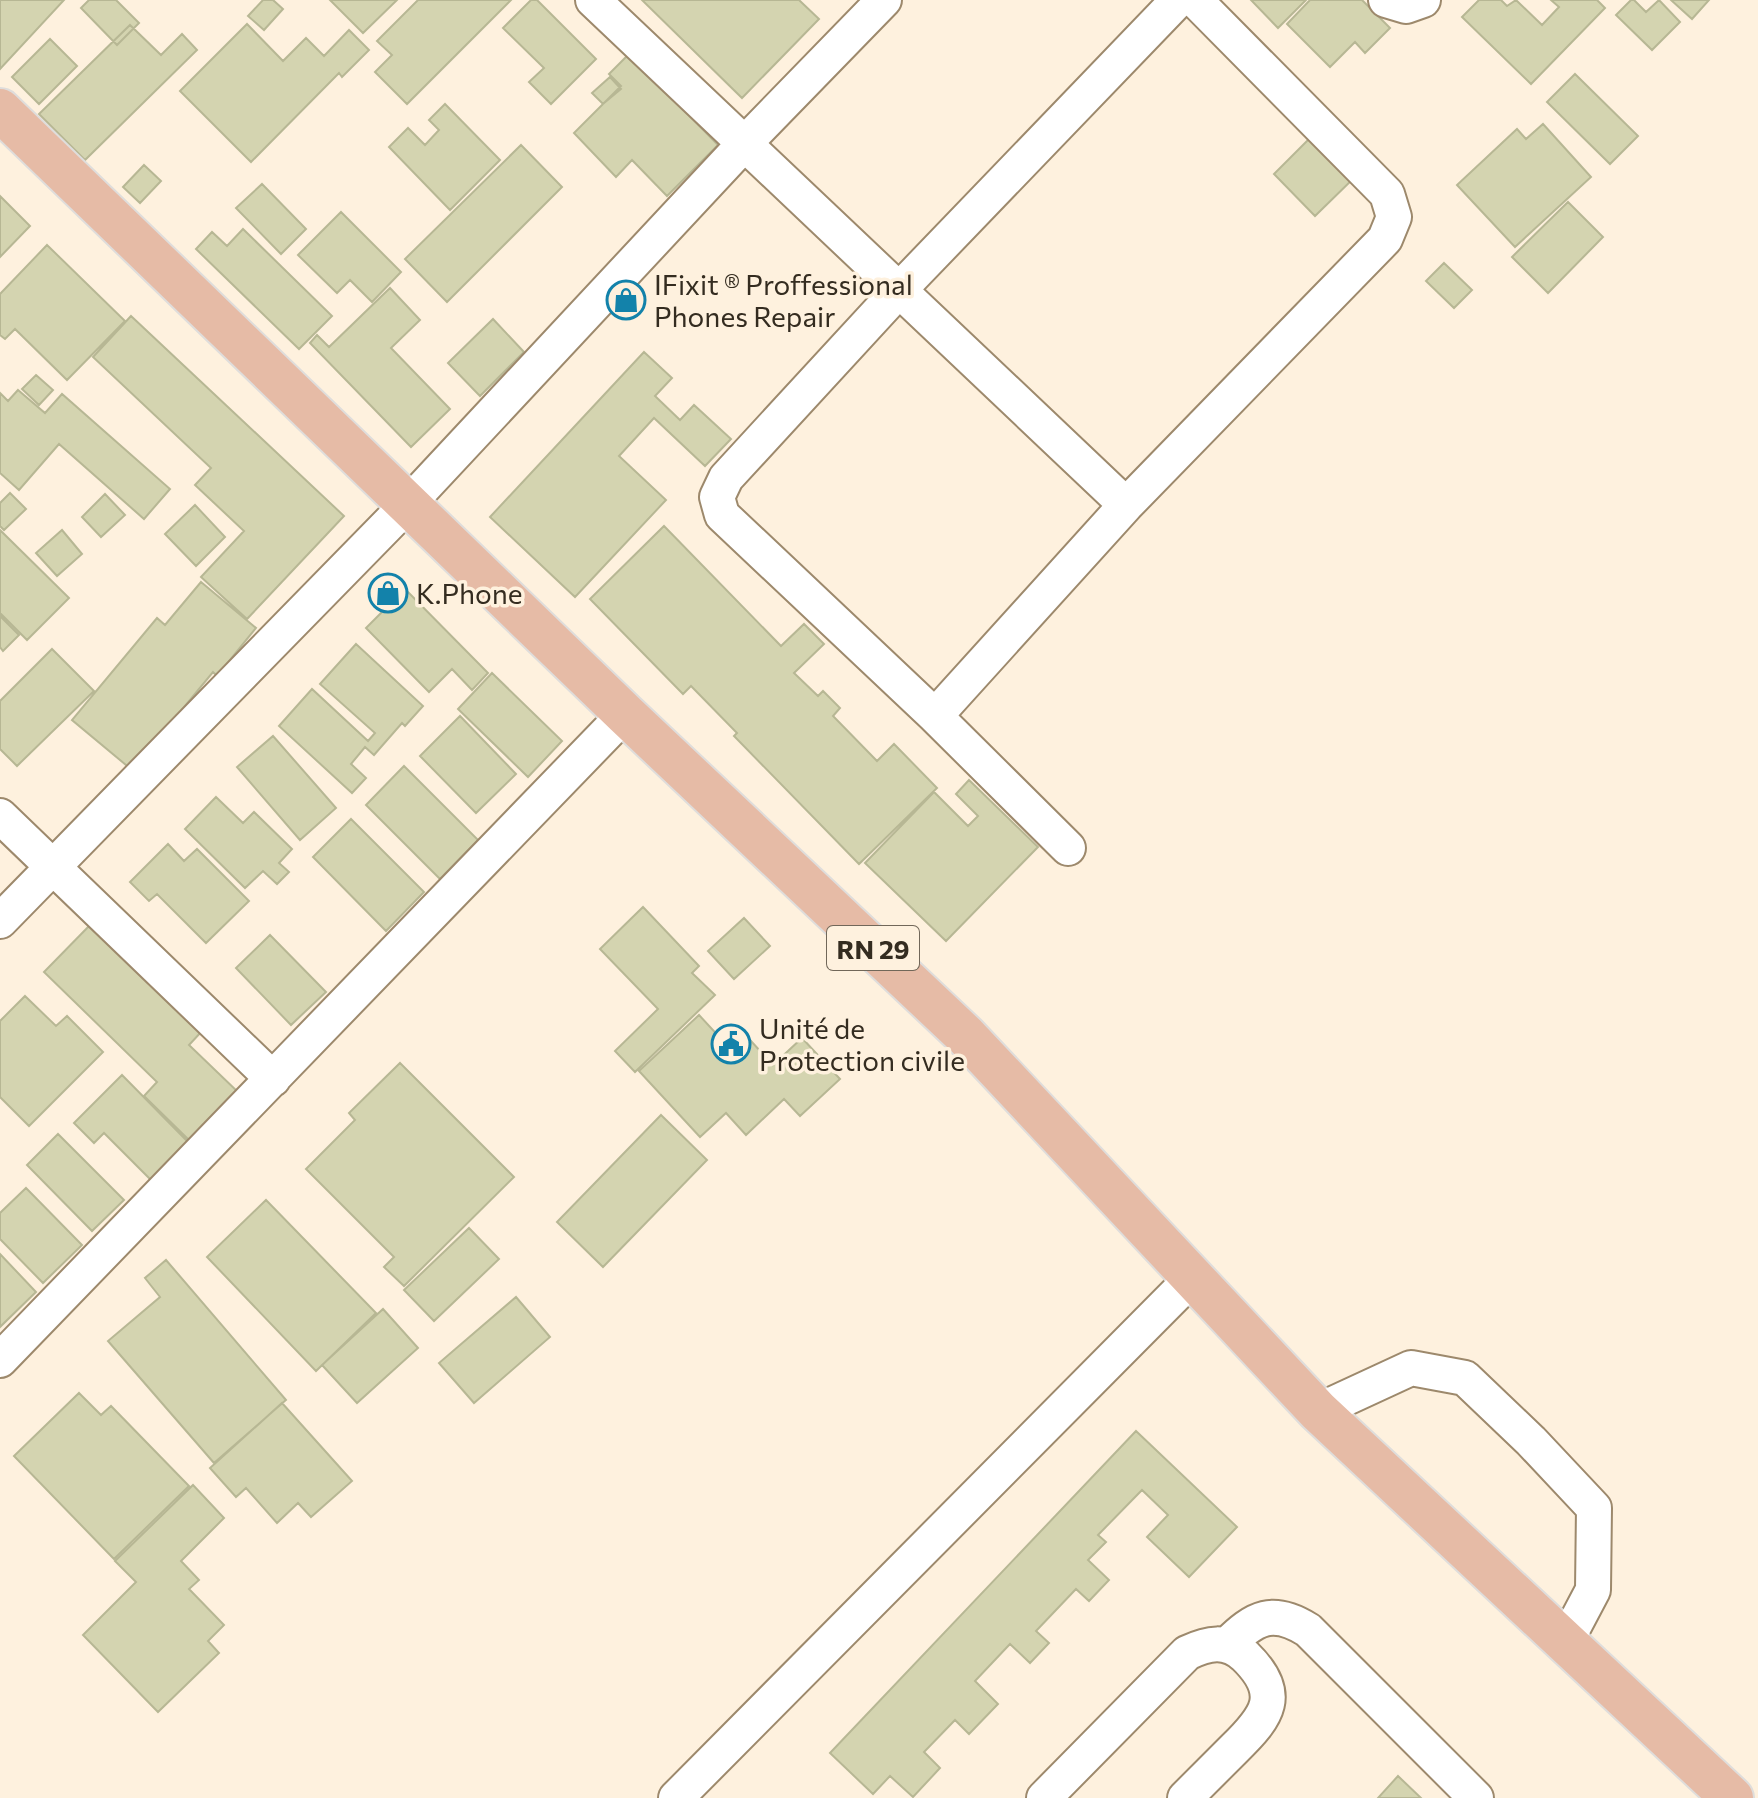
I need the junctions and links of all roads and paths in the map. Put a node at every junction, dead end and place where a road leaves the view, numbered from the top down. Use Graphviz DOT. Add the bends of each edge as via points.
graph roads {
  1 [pos="593,0"];
  2 [pos="884,0"];
  3 [pos="1178,0"];
  4 [pos="1195,0"];
  5 [pos="1386,0"];
  6 [pos="1423,0"];
  7 [pos="0,110"];
  8 [pos="744,144"];
  9 [pos="900,289"];
  10 [pos="408,504"];
  11 [pos="1126,505"];
  12 [pos="625,714"];
  13 [pos="935,716"];
  14 [pos="0,816"];
  15 [pos="1068,848"];
  16 [pos="53,867"];
  17 [pos="0,921"];
  18 [pos="273,1079"];
  19 [pos="1193,1277"];
  20 [pos="0,1360"];
  21 [pos="1318,1411"];
  22 [pos="1565,1643"];
  23 [pos="1227,1645"];
  24 [pos="676,1798"];
  25 [pos="1044,1798"];
  26 [pos="1185,1798"];
  27 [pos="1476,1798"];
  28 [pos="1732,1798"];
  1 -- 8 [label="street"];
  2 -- 8 [label="street"];
  3 -- 9 [label="street"];
  4 -- 11 [label="street" via="1387,194 1394,217 1385,239"];
  5 -- 6 [label="street" via="1406,6"];
  7 -- 10 [label="main road, RN 29"];
  8 -- 9 [label="street"];
  8 -- 10 [label="street"];
  9 -- 11 [label="street"];
  9 -- 13 [label="street" via="726,478 717,497 722,515"];
  10 -- 12 [label="main road, RN 29"];
  10 -- 16 [label="street"];
  11 -- 13 [label="street"];
  12 -- 18 [label="street"];
  12 -- 19 [label="main road, RN 29" via="966,1036"];
  13 -- 15 [label="street"];
  14 -- 16 [label="street"];
  16 -- 17 [label="street"];
  16 -- 18 [label="street"];
  18 -- 20 [label="street"];
  19 -- 21 [label="main road, RN 29"];
  19 -- 24 [label="street"];
  21 -- 22 [label="main road, RN 29"];
  21 -- 22 [label="street" via="1411,1368 1465,1378 1594,1508 1593,1590"];
  22 -- 28 [label="main road, RN 29"];
  23 -- 25 [label="street" via="1208,1643 1187,1653"];
  23 -- 26 [label="street" via="1263,1676 1267,1711"];
  23 -- 27 [label="street" via="1254,1621 1291,1619"];
}
